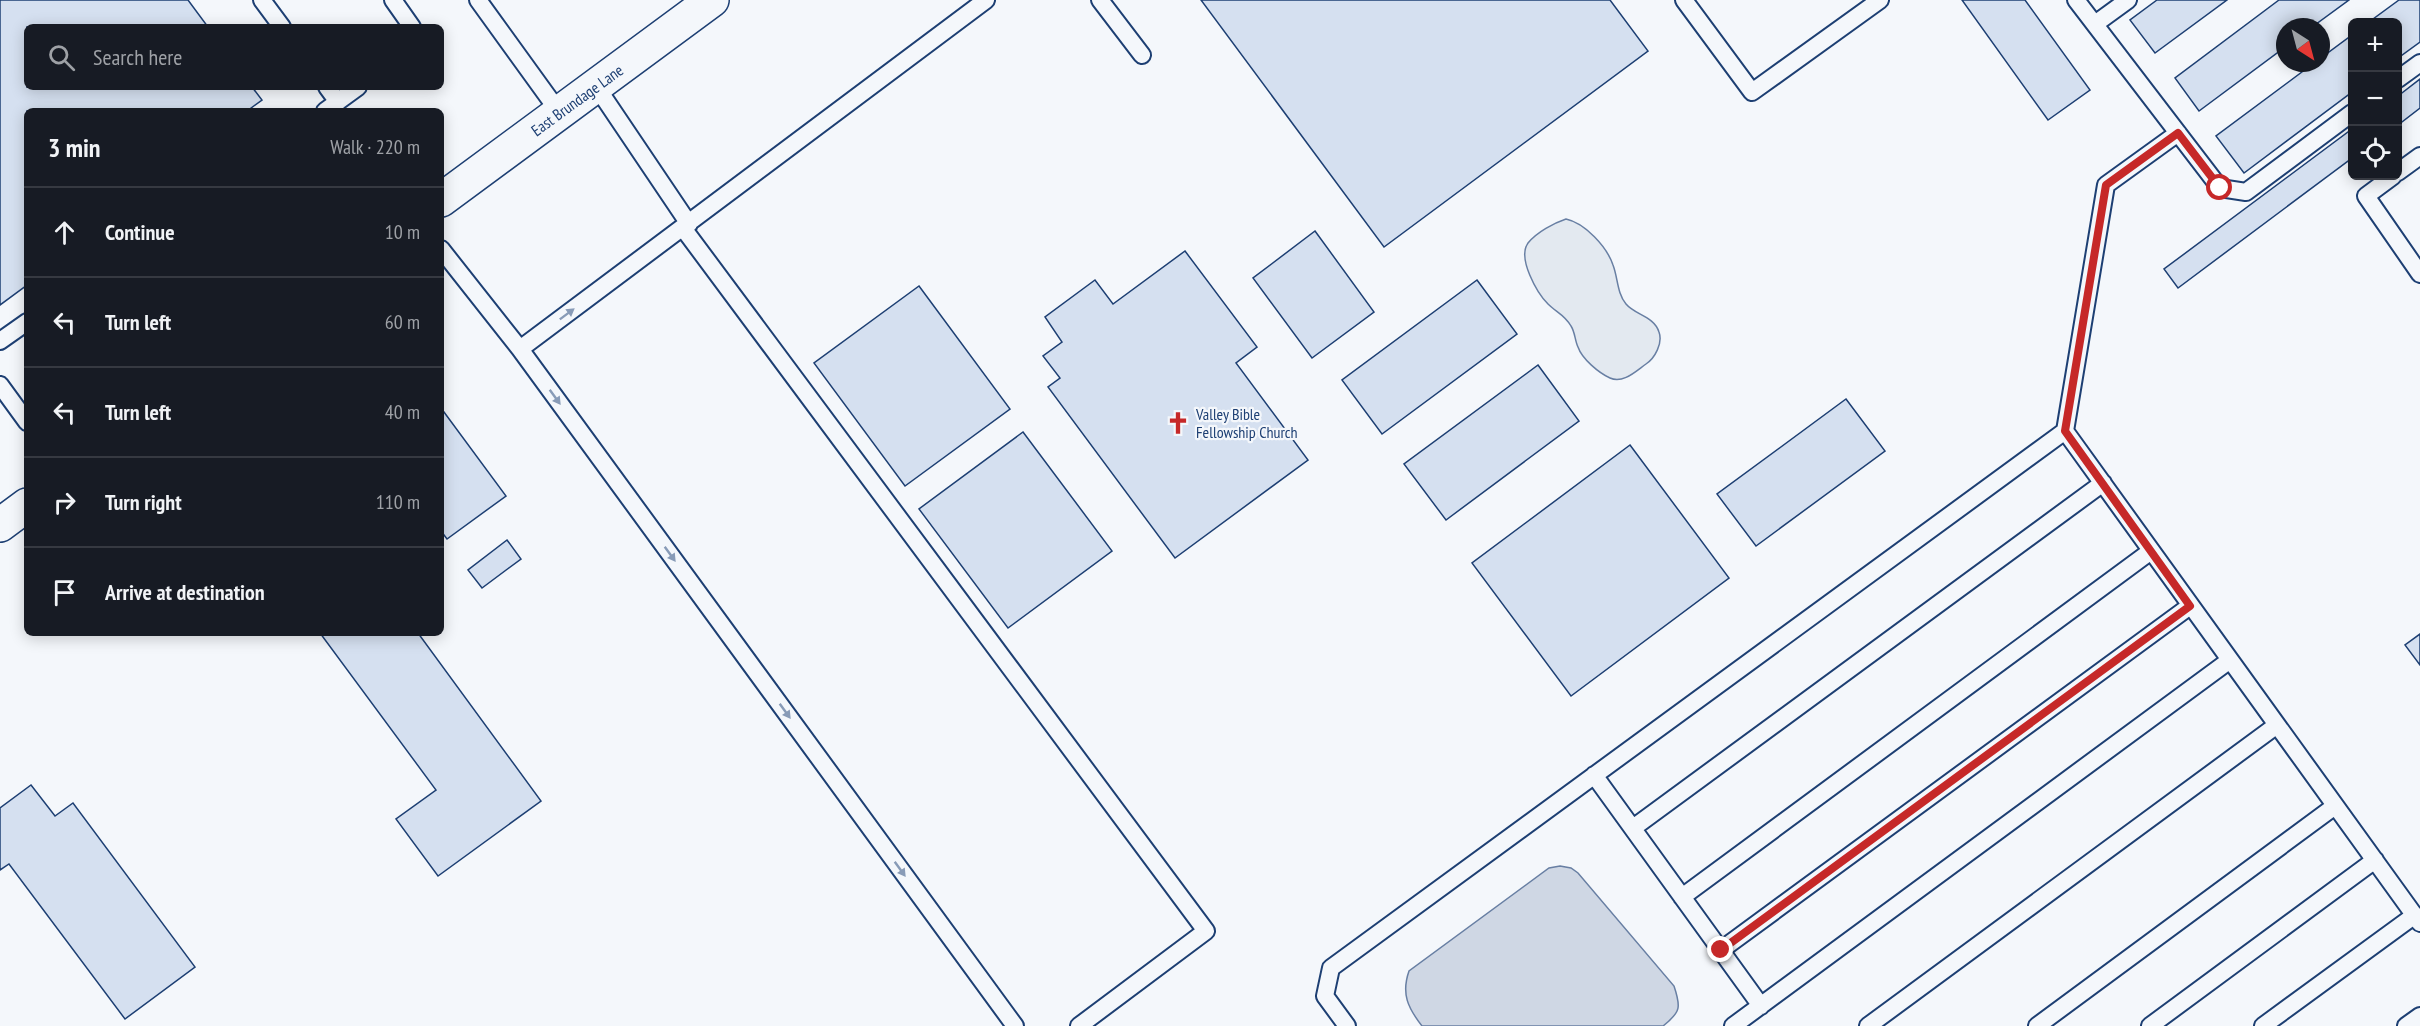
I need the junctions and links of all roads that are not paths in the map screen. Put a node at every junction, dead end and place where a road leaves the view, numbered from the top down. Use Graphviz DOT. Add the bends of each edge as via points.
graph roads {
  1 [pos="262,0"];
  2 [pos="393,0"];
  3 [pos="478,0"];
  4 [pos="712,0"];
  5 [pos="986,0"];
  6 [pos="1100,0"];
  7 [pos="1684,0"];
  8 [pos="1880,0"];
  9 [pos="2076,0"];
  10 [pos="2128,0"];
  11 [pos="280,24"];
  12 [pos="410,24"];
  13 [pos="2095,24"];
  14 [pos="1142,55"];
  15 [pos="2420,63"];
  16 [pos="2402,76"];
  17 [pos="596,86"];
  18 [pos="328,90"];
  19 [pos="354,90"];
  20 [pos="331,106"];
  21 [pos="560,112"];
  22 [pos="2348,116"];
  23 [pos="2178,133"];
  24 [pos="2420,156"];
  25 [pos="2402,169"];
  26 [pos="2387,180"];
  27 [pos="444,198"];
  28 [pos="686,226"];
  29 [pos="444,253"];
  30 [pos="2420,274"];
  31 [pos="24,324"];
  32 [pos="0,341"];
  33 [pos="520,349"];
  34 [pos="0,385"];
  35 [pos="24,418"];
  36 [pos="2065,431"];
  37 [pos="2103,483"];
  38 [pos="24,507"];
  39 [pos="0,525"];
  40 [pos="2151,551"];
  41 [pos="2190,606"];
  42 [pos="2230,660"];
  43 [pos="2277,725"];
  44 [pos="1594,775"];
  45 [pos="2336,806"];
  46 [pos="1633,828"];
  47 [pos="2375,860"];
  48 [pos="1682,897"];
  49 [pos="2417,919"];
  50 [pos="1721,950"];
  51 [pos="1761,1006"];
  52 [pos="2420,1016"];
  53 [pos="1015,1026"];
  54 [pos="1078,1026"];
  55 [pos="1347,1026"];
  56 [pos="1733,1026"];
  57 [pos="1868,1026"];
  58 [pos="2037,1026"];
  59 [pos="2150,1026"];
  60 [pos="2263,1026"];
  61 [pos="2406,1026"];
  1 -- 11 [label="lane"];
  2 -- 12 [label="lane"];
  3 -- 21 [label="lane"];
  4 -- 17 [label="main road, East Brundage Lane"];
  5 -- 28 [label="lane"];
  6 -- 14 [label="lane"];
  7 -- 8 [label="lane" via="1752,92"];
  9 -- 13 [label="lane"];
  10 -- 13 [label="lane"];
  13 -- 23 [label="lane"];
  15 -- 16 [label="lane"];
  17 -- 21 [label="main road, East Brundage Lane"];
  17 -- 28 [label="lane"];
  18 -- 20 [label="lane"];
  19 -- 20 [label="lane"];
  21 -- 27 [label="main road, East Brundage Lane"];
  22 -- 23 [label="lane" via="2246,192 2220,188"];
  23 -- 36 [label="lane" via="2106,185"];
  24 -- 25 [label="lane"];
  26 -- 30 [label="lane" via="2366,195"];
  33 -- 28 [label="lane, one-way"];
  28 -- 54 [label="lane" via="1206,931"];
  29 -- 33 [label="lane"];
  31 -- 32 [label="lane"];
  33 -- 53 [label="lane, one-way"];
  34 -- 35 [label="lane"];
  36 -- 37 [label="lane"];
  36 -- 44 [label="lane"];
  37 -- 40 [label="lane"];
  37 -- 46 [label="lane"];
  38 -- 39 [label="main road"];
  40 -- 41 [label="lane"];
  40 -- 48 [label="lane"];
  41 -- 42 [label="lane"];
  41 -- 50 [label="lane"];
  42 -- 43 [label="lane"];
  42 -- 51 [label="lane"];
  43 -- 45 [label="lane"];
  43 -- 57 [label="lane"];
  44 -- 46 [label="lane"];
  44 -- 55 [label="lane" via="1331,968 1325,996"];
  45 -- 47 [label="lane"];
  45 -- 58 [label="lane"];
  46 -- 48 [label="lane"];
  47 -- 49 [label="lane"];
  47 -- 59 [label="lane"];
  48 -- 50 [label="lane"];
  49 -- 60 [label="lane"];
  50 -- 51 [label="lane"];
  51 -- 56 [label="lane"];
  52 -- 61 [label="lane"];
}
